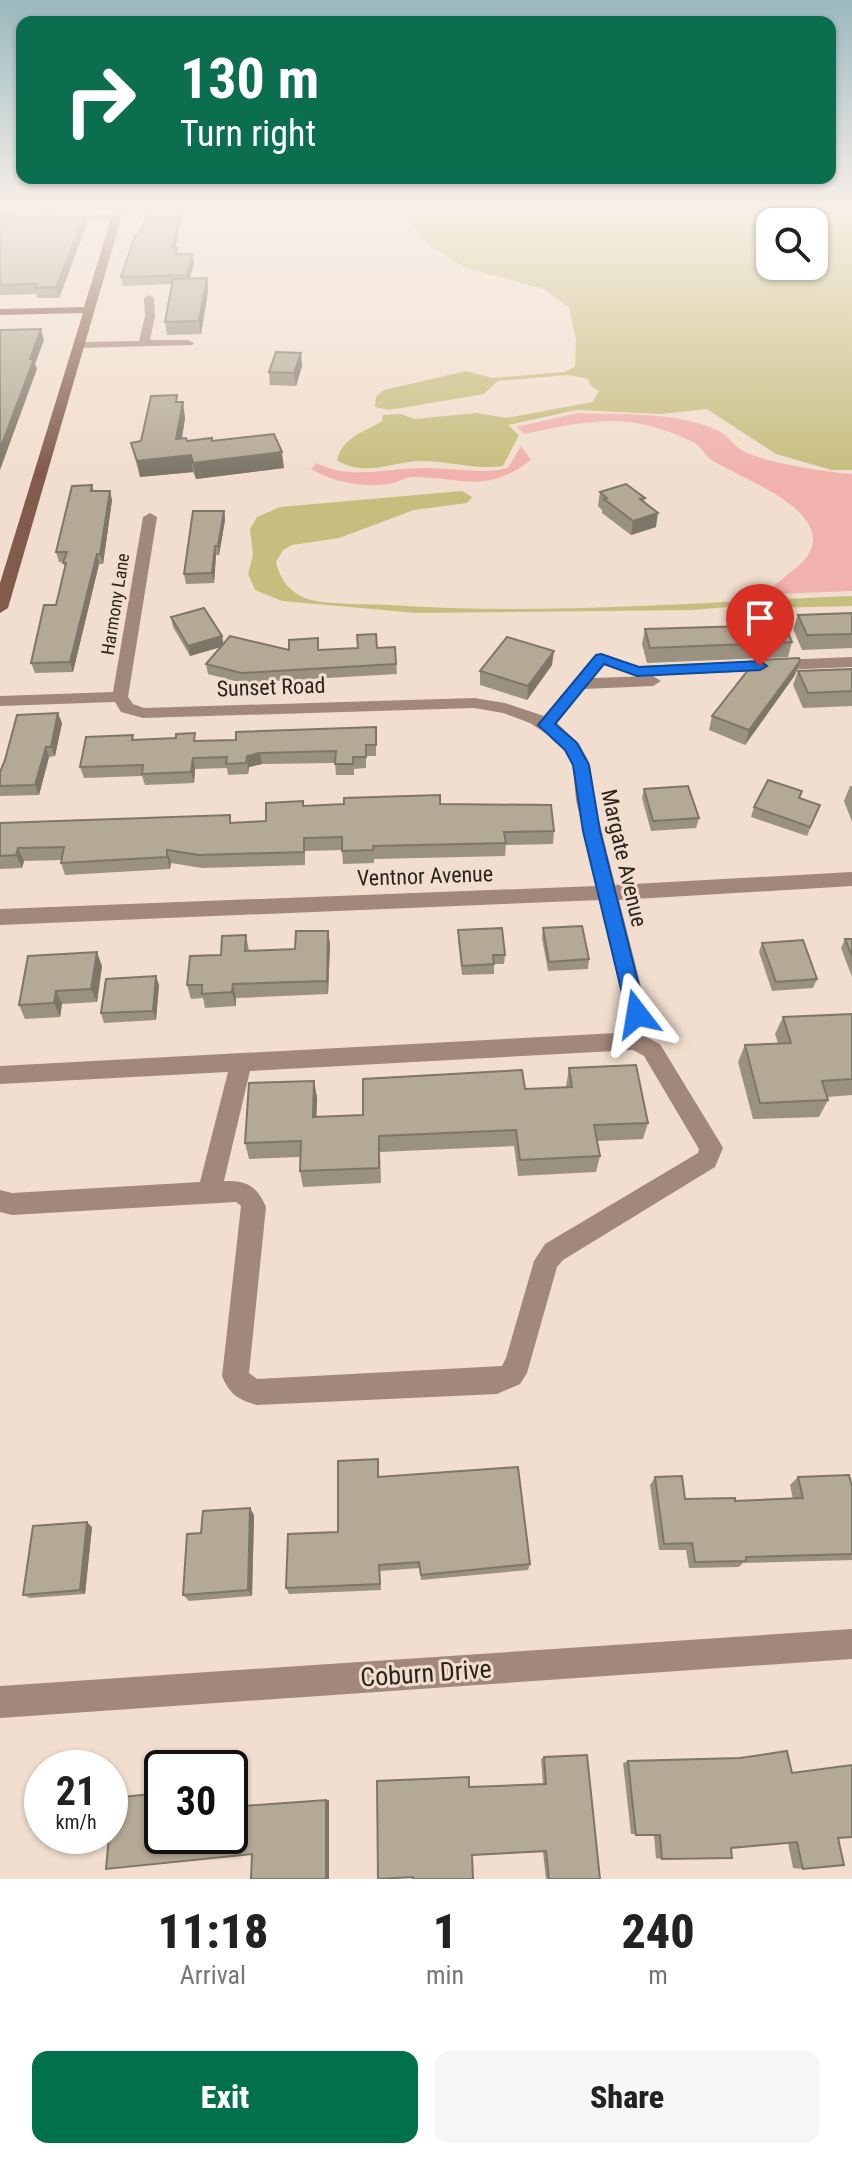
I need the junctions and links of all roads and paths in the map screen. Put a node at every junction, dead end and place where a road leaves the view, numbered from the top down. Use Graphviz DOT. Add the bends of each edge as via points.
graph roads {
  1 [pos="92,297"];
  2 [pos="149,298"];
  3 [pos="88,310"];
  4 [pos="0,312"];
  5 [pos="188,343"];
  6 [pos="144,344"];
  7 [pos="78,345"];
  8 [pos="150,517"];
  9 [pos="5,573"];
  10 [pos="0,608"];
  11 [pos="852,662"];
  12 [pos="852,672"];
  13 [pos="577,684"];
  14 [pos="120,697"];
  15 [pos="0,701"];
  16 [pos="546,725"];
  17 [pos="852,879"];
  18 [pos="606,893"];
  19 [pos="0,917"];
  20 [pos="637,1014"];
  21 [pos="241,1063"];
  22 [pos="0,1075"];
  23 [pos="209,1193"];
  24 [pos="0,1201"];
  25 [pos="852,1644"];
  26 [pos="0,1702"];
  1 -- 3 [label="street"];
  2 -- 6 [label="street"];
  3 -- 4 [label="street"];
  3 -- 7 [label="street"];
  5 -- 6 [label="street"];
  6 -- 7 [label="street"];
  7 -- 9 [label="street"];
  8 -- 14 [label="street, Harmony Lane"];
  9 -- 10 [label="street"];
  11 -- 13 [label="street" via="637,671 601,658"];
  12 -- 13 [label="street"];
  13 -- 16 [label="street"];
  14 -- 15 [label="street, Sunset Road"];
  14 -- 16 [label="street, Sunset Road" via="127,708 143,713 474,703 509,709"];
  16 -- 18 [label="street, Margate Avenue" via="572,747 581,765"];
  17 -- 18 [label="street, Ventnor Avenue"];
  18 -- 19 [label="street, Ventnor Avenue"];
  18 -- 20 [label="street, Margate Avenue"];
  21 -- 22 [label="street"];
  21 -- 23 [label="street"];
  21 -- 23 [label="street" via="636,1041 652,1050 711,1148 707,1160 554,1252 546,1261 518,1364 511,1375 497,1381 247,1390 235,1376 254,1207 240,1191"];
  23 -- 24 [label="street"];
  25 -- 26 [label="street, Coburn Drive"];
}
